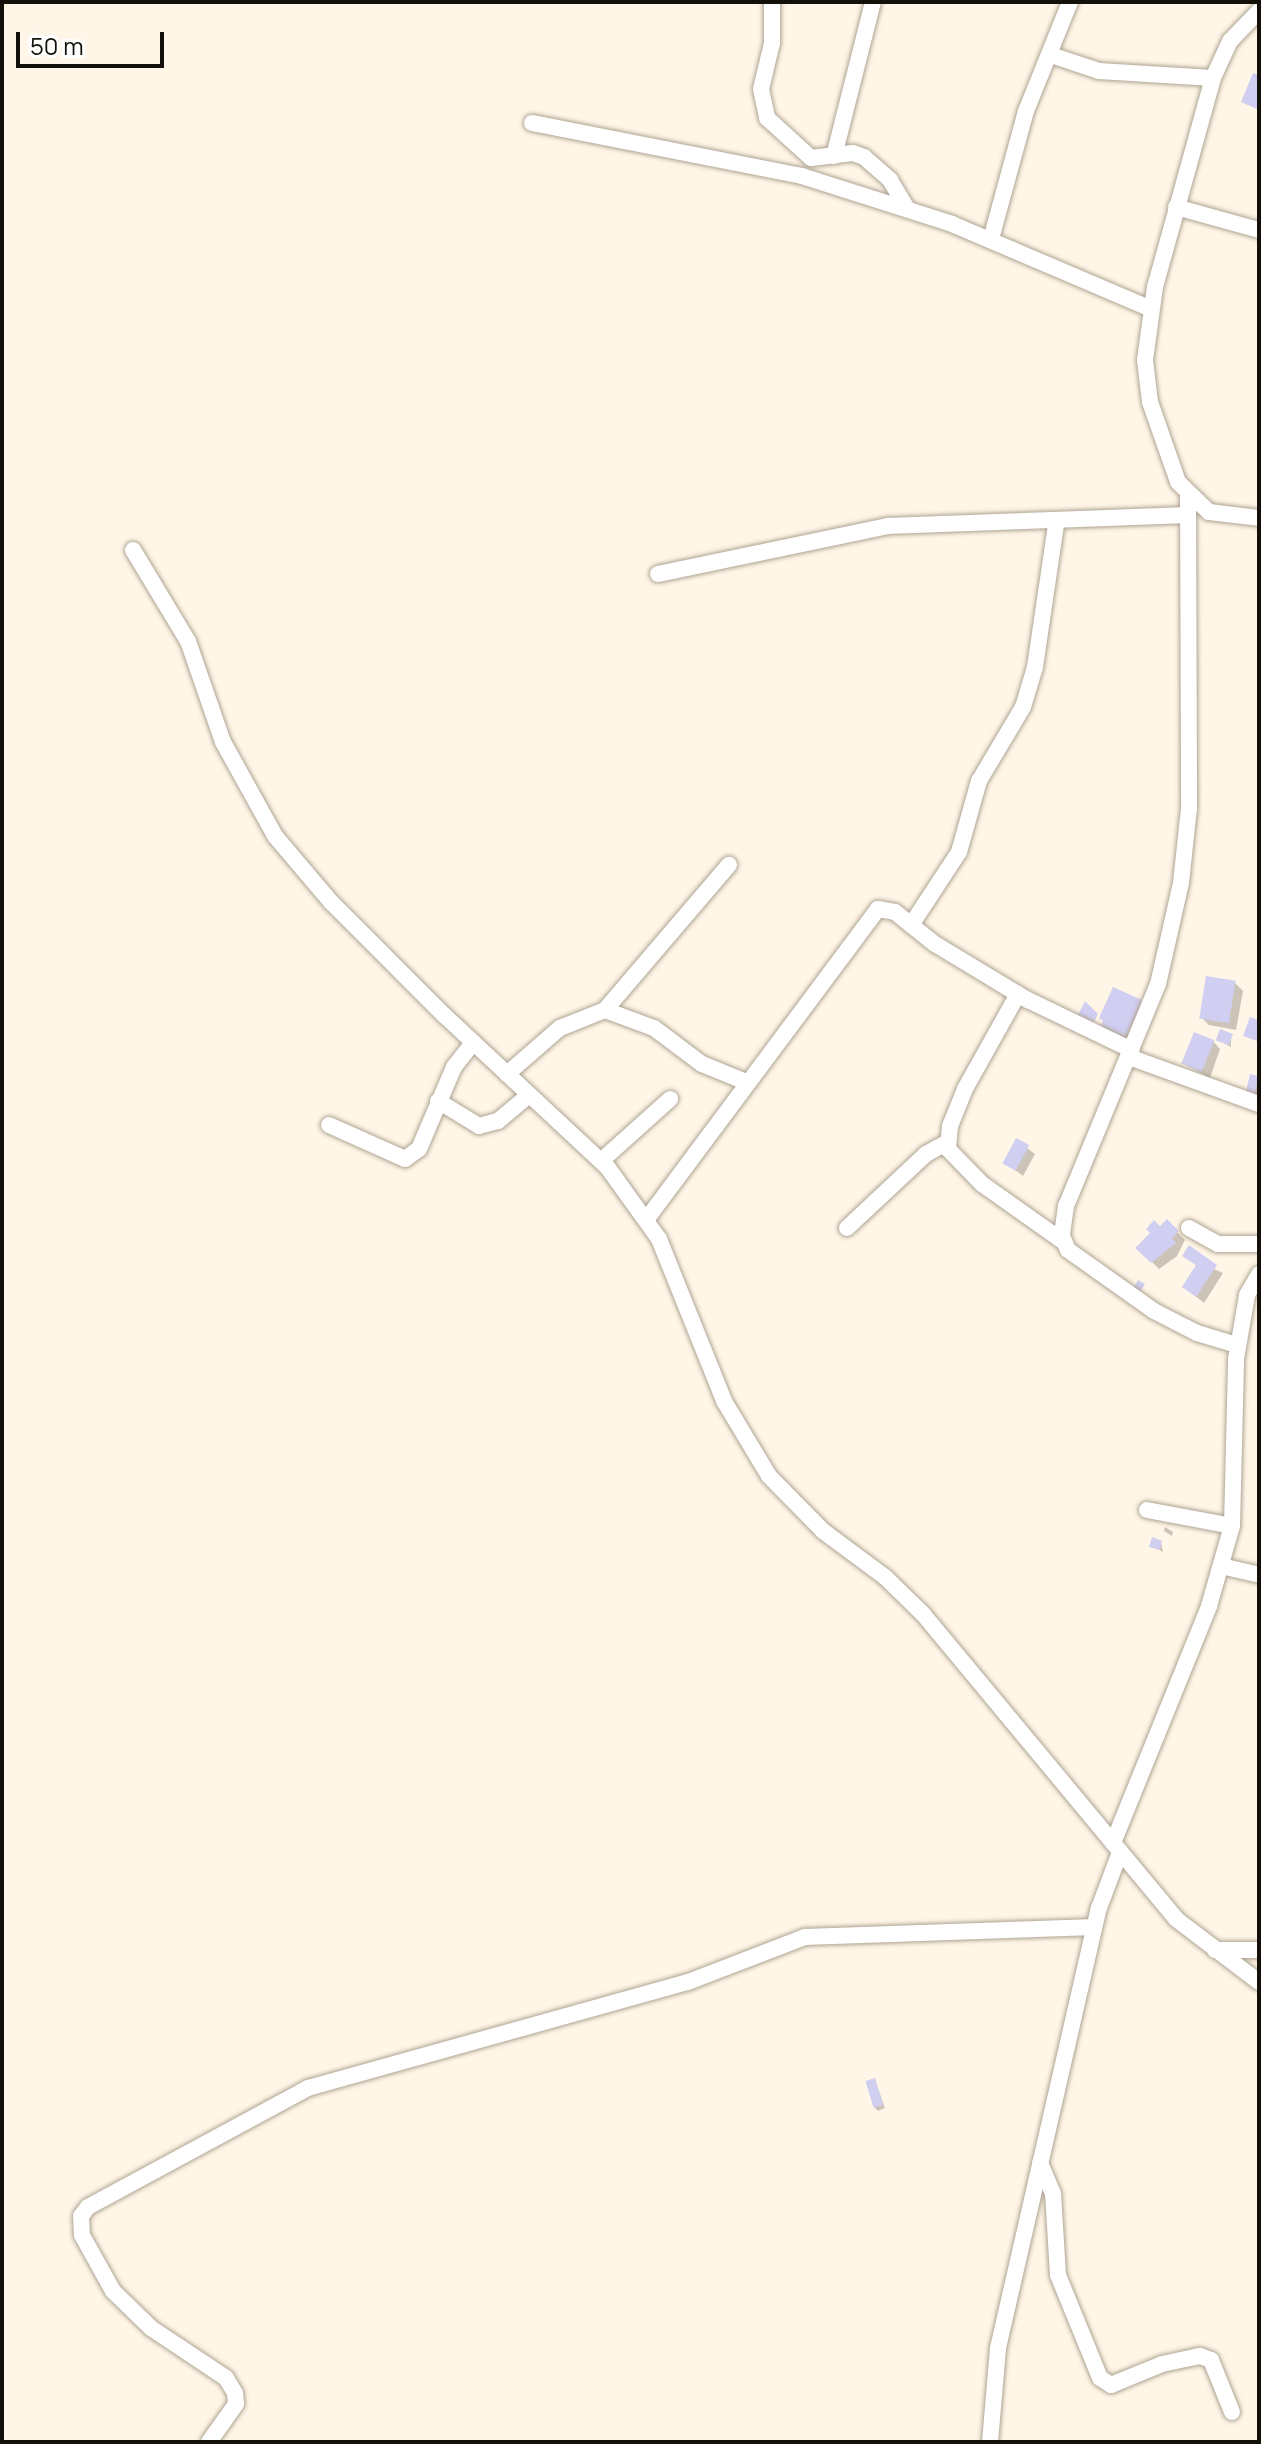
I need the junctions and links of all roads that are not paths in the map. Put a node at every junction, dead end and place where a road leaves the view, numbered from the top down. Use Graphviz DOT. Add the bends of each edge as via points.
graph roads {
  1 [pos="772,2"];
  2 [pos="873,2"];
  3 [pos="1070,2"];
  4 [pos="1259,11"];
  5 [pos="1051,55"];
  6 [pos="1213,78"];
  7 [pos="532,123"];
  8 [pos="834,156"];
  9 [pos="1176,207"];
  10 [pos="907,208"];
  11 [pos="1259,230"];
  12 [pos="991,239"];
  13 [pos="1151,309"];
  14 [pos="1188,494"];
  15 [pos="1188,515"];
  16 [pos="1259,518"];
  17 [pos="1056,524"];
  18 [pos="133,550"];
  19 [pos="658,574"];
  20 [pos="729,865"];
  21 [pos="911,925"];
  22 [pos="1018,994"];
  23 [pos="605,1010"];
  24 [pos="473,1043"];
  25 [pos="1130,1054"];
  26 [pos="507,1074"];
  27 [pos="746,1082"];
  28 [pos="529,1095"];
  29 [pos="670,1099"];
  30 [pos="438,1101"];
  31 [pos="1259,1104"];
  32 [pos="329,1125"];
  33 [pos="948,1142"];
  34 [pos="601,1161"];
  35 [pos="646,1220"];
  36 [pos="847,1228"];
  37 [pos="1189,1228"];
  38 [pos="1064,1242"];
  39 [pos="1259,1244"];
  40 [pos="1259,1274"];
  41 [pos="1237,1345"];
  42 [pos="1147,1510"];
  43 [pos="1232,1526"];
  44 [pos="1221,1566"];
  45 [pos="1259,1575"];
  46 [pos="1116,1848"];
  47 [pos="1094,1927"];
  48 [pos="1215,1950"];
  49 [pos="1259,1950"];
  50 [pos="1259,1982"];
  51 [pos="1040,2163"];
  52 [pos="1232,2412"];
  53 [pos="209,2442"];
  54 [pos="990,2442"];
  1 -- 8 [label="street" via="772,43 761,89 767,118 811,158"];
  2 -- 8 [label="street"];
  3 -- 5 [label="street"];
  4 -- 6 [label="street" via="1230,41"];
  5 -- 6 [label="street" via="1099,71"];
  5 -- 12 [label="street" via="1026,111"];
  6 -- 9 [label="street"];
  7 -- 10 [label="street" via="802,176"];
  8 -- 10 [label="street" via="864,157 890,180"];
  9 -- 11 [label="street"];
  9 -- 13 [label="street"];
  10 -- 12 [label="street"];
  12 -- 13 [label="street"];
  13 -- 14 [label="street" via="1145,360 1150,402 1163,447"];
  14 -- 15 [label="street"];
  14 -- 16 [label="street" via="1209,512"];
  15 -- 17 [label="street"];
  15 -- 25 [label="street" via="1189,808 1183,868 1169,947"];
  17 -- 19 [label="street" via="956,520 888,526"];
  17 -- 21 [label="street" via="1035,667 1023,707 979,781 959,852"];
  18 -- 24 [label="street" via="188,641 223,742 275,836 331,902"];
  20 -- 23 [label="street"];
  21 -- 22 [label="street"];
  21 -- 27 [label="street" via="884,907 871,913"];
  22 -- 25 [label="street"];
  22 -- 33 [label="street" via="965,1089"];
  23 -- 26 [label="street" via="560,1028"];
  23 -- 27 [label="street" via="654,1028 702,1064"];
  24 -- 26 [label="street"];
  24 -- 30 [label="street"];
  25 -- 31 [label="street"];
  25 -- 38 [label="street" via="1066,1206"];
  26 -- 28 [label="street"];
  27 -- 35 [label="street"];
  28 -- 30 [label="street" via="498,1121 479,1126"];
  28 -- 34 [label="street"];
  29 -- 34 [label="street"];
  30 -- 32 [label="street" via="419,1149 405,1159"];
  33 -- 36 [label="street" via="926,1154"];
  33 -- 38 [label="street" via="958,1164"];
  34 -- 35 [label="street"];
  35 -- 46 [label="street" via="676,1275 724,1401 769,1476 823,1531 885,1577 923,1614"];
  37 -- 39 [label="street" via="1218,1244"];
  38 -- 41 [label="street" via="1154,1311 1197,1333"];
  40 -- 41 [label="street" via="1247,1295"];
  41 -- 43 [label="street"];
  42 -- 43 [label="street"];
  43 -- 44 [label="street"];
  44 -- 45 [label="street"];
  44 -- 46 [label="street"];
  46 -- 47 [label="street"];
  46 -- 48 [label="street" via="1176,1919"];
  47 -- 51 [label="street"];
  47 -- 53 [label="street" via="805,1937 688,1982 308,2088 88,2207 81,2216 82,2235 113,2291 151,2328 217,2370 235,2393 236,2404"];
  48 -- 49 [label="street"];
  48 -- 50 [label="street"];
  51 -- 52 [label="street" via="1053,2193 1058,2275 1100,2378 1111,2385 1162,2364 1200,2356 1211,2360"];
  51 -- 54 [label="street" via="998,2348"];
}
